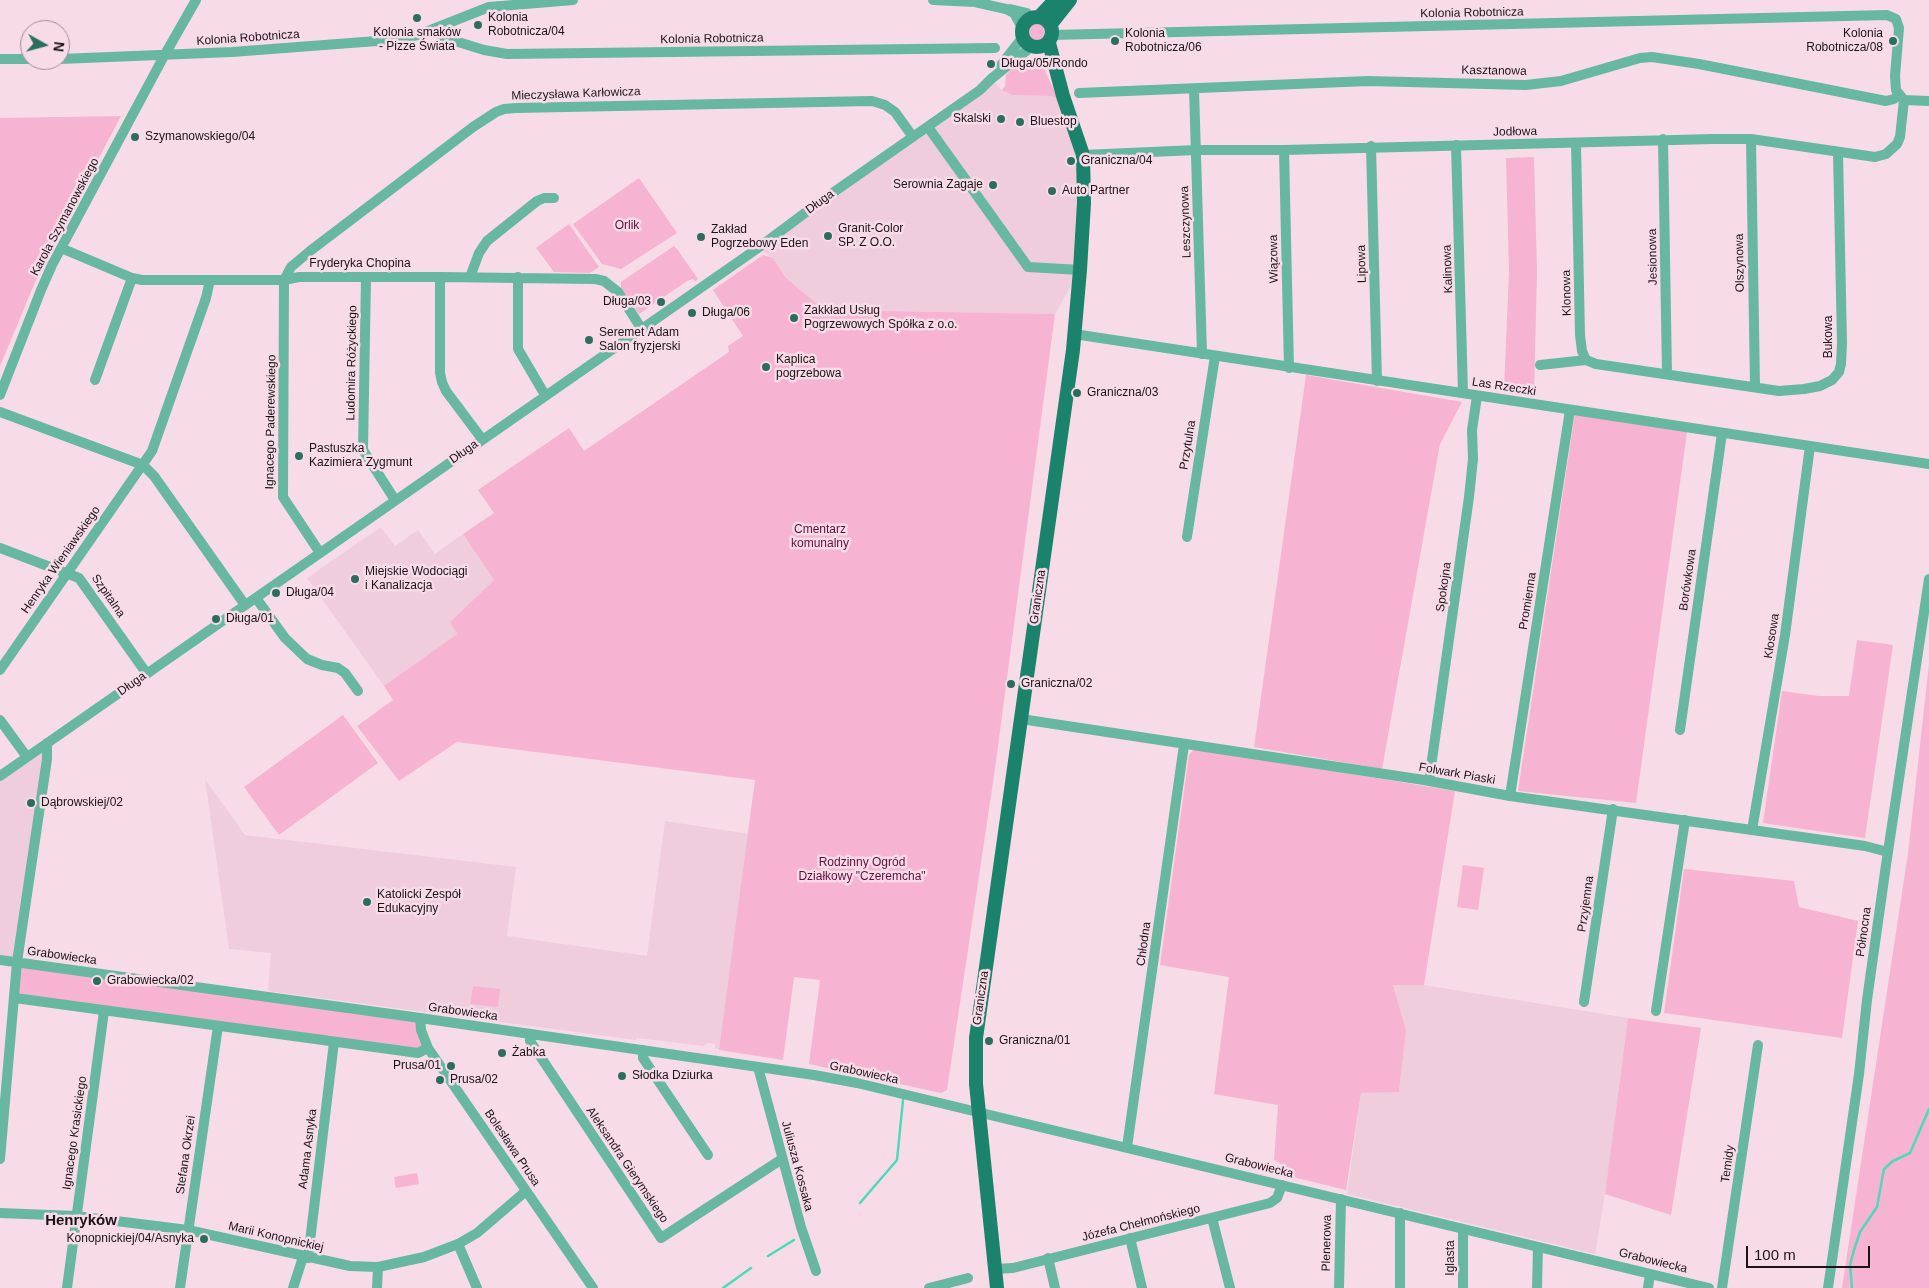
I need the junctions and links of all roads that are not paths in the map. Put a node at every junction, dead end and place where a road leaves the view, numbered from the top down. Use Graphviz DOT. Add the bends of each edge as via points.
graph roads {
  1 [pos="196,0"];
  2 [pos="573,0"];
  3 [pos="933,0"];
  4 [pos="1055,0"];
  5 [pos="1070,0"];
  6 [pos="547,1"];
  7 [pos="435,29"];
  8 [pos="1037,33"];
  9 [pos="995,48"];
  10 [pos="164,56"];
  11 [pos="0,58"];
  12 [pos="20,59"];
  13 [pos="70,59"];
  14 [pos="1194,89"];
  15 [pos="1079,93"];
  16 [pos="1902,97"];
  17 [pos="1929,101"];
  18 [pos="928,127"];
  19 [pos="913,137"];
  20 [pos="1751,139"];
  21 [pos="1663,140"];
  22 [pos="1576,143"];
  23 [pos="1456,145"];
  24 [pos="1371,146"];
  25 [pos="1196,150"];
  26 [pos="1284,150"];
  27 [pos="1838,153"];
  28 [pos="1083,154"];
  29 [pos="554,198"];
  30 [pos="61,248"];
  31 [pos="1080,270"];
  32 [pos="366,277"];
  33 [pos="440,277"];
  34 [pos="470,277"];
  35 [pos="132,278"];
  36 [pos="518,278"];
  37 [pos="210,280"];
  38 [pos="284,280"];
  39 [pos="641,328"];
  40 [pos="1074,334"];
  41 [pos="1202,354"];
  42 [pos="1215,356"];
  43 [pos="1586,360"];
  44 [pos="1540,365"];
  45 [pos="1290,368"];
  46 [pos="1667,374"];
  47 [pos="94,380"];
  48 [pos="2,381"];
  49 [pos="1378,381"];
  50 [pos="1755,387"];
  51 [pos="1463,393"];
  52 [pos="0,395"];
  53 [pos="545,395"];
  54 [pos="1477,396"];
  55 [pos="1570,410"];
  56 [pos="0,412"];
  57 [pos="1722,433"];
  58 [pos="482,439"];
  59 [pos="1810,446"];
  60 [pos="1929,464"];
  61 [pos="143,465"];
  62 [pos="395,500"];
  63 [pos="1187,537"];
  64 [pos="0,548"];
  65 [pos="320,553"];
  66 [pos="68,573"];
  67 [pos="1929,579"];
  68 [pos="256,598"];
  69 [pos="245,605"];
  70 [pos="0,670"];
  71 [pos="147,674"];
  72 [pos="358,691"];
  73 [pos="1021,719"];
  74 [pos="0,720"];
  75 [pos="1680,730"];
  76 [pos="47,743"];
  77 [pos="1184,745"];
  78 [pos="27,757"];
  79 [pos="0,776"];
  80 [pos="1429,781"];
  81 [pos="1510,796"];
  82 [pos="1613,809"];
  83 [pos="1685,820"];
  84 [pos="1752,830"];
  85 [pos="1888,852"];
  86 [pos="0,960"];
  87 [pos="17,962"];
  88 [pos="15,998"];
  89 [pos="1584,1002"];
  90 [pos="104,1010"];
  91 [pos="1656,1011"];
  92 [pos="420,1018"];
  93 [pos="218,1026"];
  94 [pos="530,1034"];
  95 [pos="334,1042"];
  96 [pos="1758,1045"];
  97 [pos="428,1048"];
  98 [pos="643,1050"];
  99 [pos="758,1067"];
  100 [pos="979,1111"];
  101 [pos="1127,1147"];
  102 [pos="708,1155"];
  103 [pos="0,1159"];
  104 [pos="782,1159"];
  105 [pos="1282,1185"];
  106 [pos="526,1191"];
  107 [pos="1341,1199"];
  108 [pos="0,1212"];
  109 [pos="1400,1213"];
  110 [pos="76,1216"];
  111 [pos="1212,1218"];
  112 [pos="1464,1228"];
  113 [pos="188,1230"];
  114 [pos="1130,1238"];
  115 [pos="458,1244"];
  116 [pos="1538,1246"];
  117 [pos="305,1257"];
  118 [pos="1048,1258"];
  119 [pos="378,1266"];
  120 [pos="995,1269"];
  121 [pos="816,1271"];
  122 [pos="1650,1274"];
  123 [pos="968,1278"];
  124 [pos="67,1288"];
  125 [pos="180,1288"];
  126 [pos="293,1288"];
  127 [pos="377,1288"];
  128 [pos="477,1288"];
  129 [pos="593,1288"];
  130 [pos="928,1288"];
  131 [pos="997,1288"];
  132 [pos="1055,1288"];
  133 [pos="1142,1288"];
  134 [pos="1230,1288"];
  135 [pos="1339,1288"];
  136 [pos="1400,1288"];
  137 [pos="1463,1288"];
  138 [pos="1537,1288"];
  139 [pos="1648,1288"];
  140 [pos="1709,1288"];
  141 [pos="1722,1288"];
  142 [pos="1828,1288"];
  1 -- 10 [label="street, Karola Szymanowskiego"];
  2 -- 6 [label="street, Kolonia Robotnicza"];
  3 -- 8 [label="street" via="976,2 1006,9"];
  4 -- 8 [label="main road, Długa"];
  5 -- 8 [label="main road, Długa"];
  6 -- 7 [label="street, Kolonia Robotnicza" via="489,8"];
  7 -- 9 [label="street, Kolonia Robotnicza" via="442,37 507,54"];
  7 -- 10 [label="street, Kolonia Robotnicza" via="390,40"];
  8 -- 16 [label="street, Kolonia Robotnicza" via="1887,15 1896,19 1899,28 1894,86"];
  8 -- 18 [label="street, Długa" via="980,90"];
  8 -- 28 [label="main road, Graniczna" via="1060,84"];
  10 -- 13 [label="street, Kolonia Robotnicza"];
  10 -- 30 [label="street, Karola Szymanowskiego"];
  11 -- 12 [label="street"];
  14 -- 15 [label="street, Kasztanowa"];
  14 -- 16 [label="street, Kasztanowa" via="1368,81 1526,85 1561,80 1640,58 1652,58 1699,64 1886,101"];
  14 -- 25 [label="street, Leszczynowa"];
  16 -- 17 [label="street, Kasztanowa"];
  16 -- 27 [label="street, Jodłowa" via="1900,137 1892,150 1875,157"];
  18 -- 19 [label="street, Długa"];
  18 -- 31 [label="street" via="1028,267"];
  19 -- 38 [label="street, Mieczysława Karłowicza" via="895,112 872,101 504,109 473,127 310,251 291,267"];
  19 -- 39 [label="street, Długa"];
  20 -- 21 [label="street, Jodłowa"];
  20 -- 27 [label="street, Jodłowa"];
  20 -- 50 [label="street, Olszynowa"];
  21 -- 22 [label="street, Jodłowa"];
  21 -- 46 [label="street, Jesionowa"];
  22 -- 23 [label="street, Jodłowa"];
  22 -- 43 [label="street, Klonowa" via="1580,335"];
  23 -- 24 [label="street, Jodłowa"];
  23 -- 51 [label="street, Kalinowa"];
  24 -- 26 [label="street, Jodłowa"];
  24 -- 49 [label="street, Lipowa"];
  25 -- 26 [label="street, Jodłowa"];
  25 -- 28 [label="street, Jodłowa"];
  25 -- 41 [label="street, Leszczynowa"];
  26 -- 45 [label="street, Wiązowa"];
  27 -- 50 [label="street, Bukowa" via="1842,355 1839,372 1820,386 1804,389 1779,391"];
  28 -- 31 [label="main road, Graniczna"];
  29 -- 34 [label="street" via="537,201 487,241"];
  30 -- 35 [label="street, Fryderyka Chopina"];
  30 -- 48 [label="street, Karola Szymanowskiego"];
  31 -- 40 [label="main road, Graniczna"];
  32 -- 33 [label="street, Fryderyka Chopina"];
  32 -- 38 [label="street, Fryderyka Chopina"];
  32 -- 62 [label="street, Ludomira Różyckiego" via="364,450"];
  33 -- 34 [label="street, Fryderyka Chopina"];
  33 -- 58 [label="street" via="442,382"];
  34 -- 36 [label="street, Fryderyka Chopina"];
  35 -- 37 [label="street, Fryderyka Chopina"];
  35 -- 47 [label="street"];
  36 -- 39 [label="street, Fryderyka Chopina" via="604,281 618,292"];
  36 -- 53 [label="street" via="518,349"];
  37 -- 38 [label="street, Fryderyka Chopina"];
  37 -- 61 [label="street, Henryka Wieniawskiego" via="152,451"];
  38 -- 65 [label="street, Ignacego Paderewskiego" via="283,497"];
  39 -- 53 [label="street, Długa"];
  40 -- 41 [label="street, Las Rzeczki"];
  40 -- 73 [label="main road, Graniczna"];
  41 -- 42 [label="street, Las Rzeczki"];
  42 -- 45 [label="street, Las Rzeczki"];
  42 -- 63 [label="street, Przytulna"];
  43 -- 44 [label="street"];
  43 -- 46 [label="street"];
  45 -- 49 [label="street, Las Rzeczki"];
  46 -- 50 [label="street, Bukowa"];
  48 -- 52 [label="street, Karola Szymanowskiego"];
  49 -- 51 [label="street, Las Rzeczki"];
  51 -- 54 [label="street, Las Rzeczki"];
  53 -- 58 [label="street, Długa"];
  54 -- 55 [label="street, Las Rzeczki"];
  54 -- 80 [label="street, Spokojna" via="1469,498"];
  55 -- 57 [label="street, Las Rzeczki"];
  55 -- 81 [label="street, Promienna"];
  56 -- 61 [label="street"];
  57 -- 59 [label="street, Las Rzeczki"];
  57 -- 75 [label="street, Borówkowa"];
  58 -- 62 [label="street, Długa"];
  59 -- 60 [label="street, Las Rzeczki"];
  59 -- 84 [label="street, Kłosowa" via="1785,635"];
  61 -- 66 [label="street, Henryka Wieniawskiego"];
  61 -- 69 [label="street"];
  62 -- 65 [label="street, Długa"];
  64 -- 66 [label="street, Szpitalna"];
  65 -- 68 [label="street, Długa"];
  66 -- 70 [label="street, Henryka Wieniawskiego"];
  66 -- 71 [label="street, Szpitalna" via="80,578"];
  67 -- 85 [label="street, Północna"];
  68 -- 69 [label="street, Długa"];
  68 -- 72 [label="street" via="285,638 307,659 338,668"];
  69 -- 71 [label="street, Długa"];
  71 -- 76 [label="street, Długa"];
  73 -- 77 [label="street, Folwark Piaski"];
  73 -- 100 [label="main road, Graniczna" via="976,1038"];
  74 -- 78 [label="street"];
  76 -- 78 [label="street, Długa"];
  76 -- 87 [label="street"];
  77 -- 80 [label="street, Folwark Piaski"];
  77 -- 101 [label="street, Chłodna"];
  78 -- 79 [label="street, Długa"];
  80 -- 81 [label="street, Folwark Piaski"];
  81 -- 82 [label="street, Folwark Piaski"];
  82 -- 83 [label="street, Folwark Piaski"];
  82 -- 89 [label="street, Przyjemna"];
  83 -- 84 [label="street, Folwark Piaski"];
  83 -- 91 [label="street"];
  84 -- 85 [label="street, Folwark Piaski"];
  85 -- 142 [label="street, Północna"];
  86 -- 87 [label="street, Grabowiecka"];
  87 -- 88 [label="street"];
  87 -- 92 [label="street, Grabowiecka"];
  88 -- 90 [label="street"];
  88 -- 103 [label="street"];
  90 -- 93 [label="street"];
  90 -- 110 [label="street, Ignacego Krasickiego"];
  92 -- 94 [label="street, Grabowiecka"];
  92 -- 97 [label="street, Bolesława Prusa"];
  93 -- 95 [label="street"];
  93 -- 113 [label="street, Stefana Okrzei"];
  94 -- 98 [label="street, Grabowiecka"];
  94 -- 104 [label="street, Aleksandra Gierymskiego" via="530,1041 661,1238"];
  95 -- 97 [label="street" via="418,1053"];
  95 -- 117 [label="street, Adama Asnyka"];
  96 -- 141 [label="street, Temidy"];
  97 -- 106 [label="street, Bolesława Prusa"];
  98 -- 99 [label="street, Grabowiecka"];
  98 -- 102 [label="street" via="643,1058"];
  99 -- 100 [label="street, Grabowiecka" via="857,1083"];
  99 -- 104 [label="street, Juliusza Kossaka"];
  100 -- 101 [label="street, Grabowiecka"];
  100 -- 120 [label="main road, Graniczna"];
  101 -- 105 [label="street, Grabowiecka"];
  104 -- 121 [label="street, Juliusza Kossaka"];
  105 -- 107 [label="street, Grabowiecka"];
  105 -- 111 [label="street, Józefa Chełmońskiego" via="1277,1198 1270,1203"];
  106 -- 115 [label="street, Marii Konopnickiej"];
  106 -- 129 [label="street, Bolesława Prusa"];
  107 -- 109 [label="street, Grabowiecka"];
  107 -- 135 [label="street, Plenerowa"];
  108 -- 110 [label="street, Marii Konopnickiej"];
  109 -- 112 [label="street, Grabowiecka"];
  109 -- 136 [label="street"];
  110 -- 113 [label="street, Marii Konopnickiej"];
  110 -- 124 [label="street, Ignacego Krasickiego"];
  111 -- 114 [label="street, Józefa Chełmońskiego"];
  111 -- 134 [label="street"];
  112 -- 116 [label="street, Grabowiecka"];
  112 -- 137 [label="street, Iglasta"];
  113 -- 117 [label="street, Marii Konopnickiej"];
  113 -- 125 [label="street, Stefana Okrzei"];
  114 -- 118 [label="street, Józefa Chełmońskiego"];
  114 -- 133 [label="street"];
  115 -- 119 [label="street, Marii Konopnickiej" via="424,1257"];
  115 -- 128 [label="street"];
  116 -- 122 [label="street, Grabowiecka"];
  116 -- 138 [label="street"];
  117 -- 119 [label="street, Marii Konopnickiej" via="350,1266"];
  117 -- 126 [label="street, Adama Asnyka"];
  118 -- 120 [label="street, Józefa Chełmońskiego" via="1013,1268"];
  118 -- 132 [label="street"];
  119 -- 127 [label="street"];
  120 -- 131 [label="main road, Graniczna"];
  122 -- 139 [label="street"];
  122 -- 140 [label="street, Grabowiecka"];
  123 -- 130 [label="street"];
}
